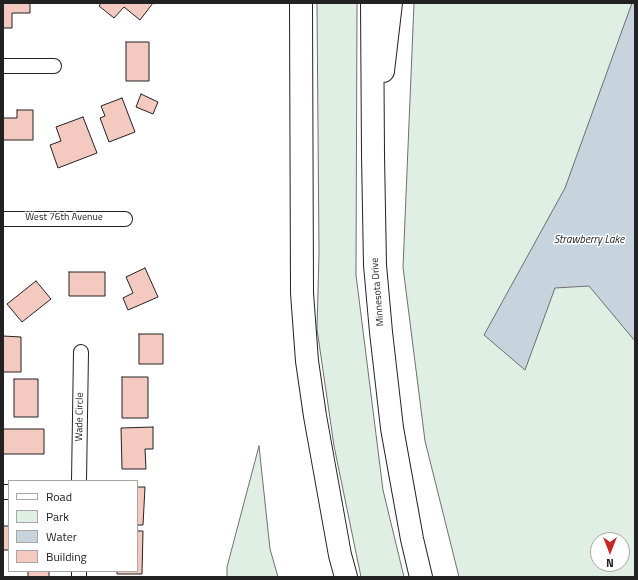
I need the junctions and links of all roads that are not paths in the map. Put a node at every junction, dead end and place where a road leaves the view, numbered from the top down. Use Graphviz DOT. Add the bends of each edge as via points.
graph roads {
  1 [pos="301,3"];
  2 [pos="372,3"];
  3 [pos="391,3"];
  4 [pos="3,66"];
  5 [pos="54,66"];
  6 [pos="373,155"];
  7 [pos="3,218"];
  8 [pos="125,218"];
  9 [pos="81,352"];
  10 [pos="79,480"];
  11 [pos="346,577"];
  12 [pos="421,577"];
  1 -- 11 [label="highway" via="302,293 306,354 315,416"];
  2 -- 6 [label="highway, Minnesota Drive"];
  3 -- 6 [label="highway"];
  4 -- 5 [label="street"];
  6 -- 12 [label="highway, Minnesota Drive" via="375,265 381,332 392,428"];
  7 -- 8 [label="street, West 76th Avenue"];
  9 -- 10 [label="street, Wade Circle"];
}
